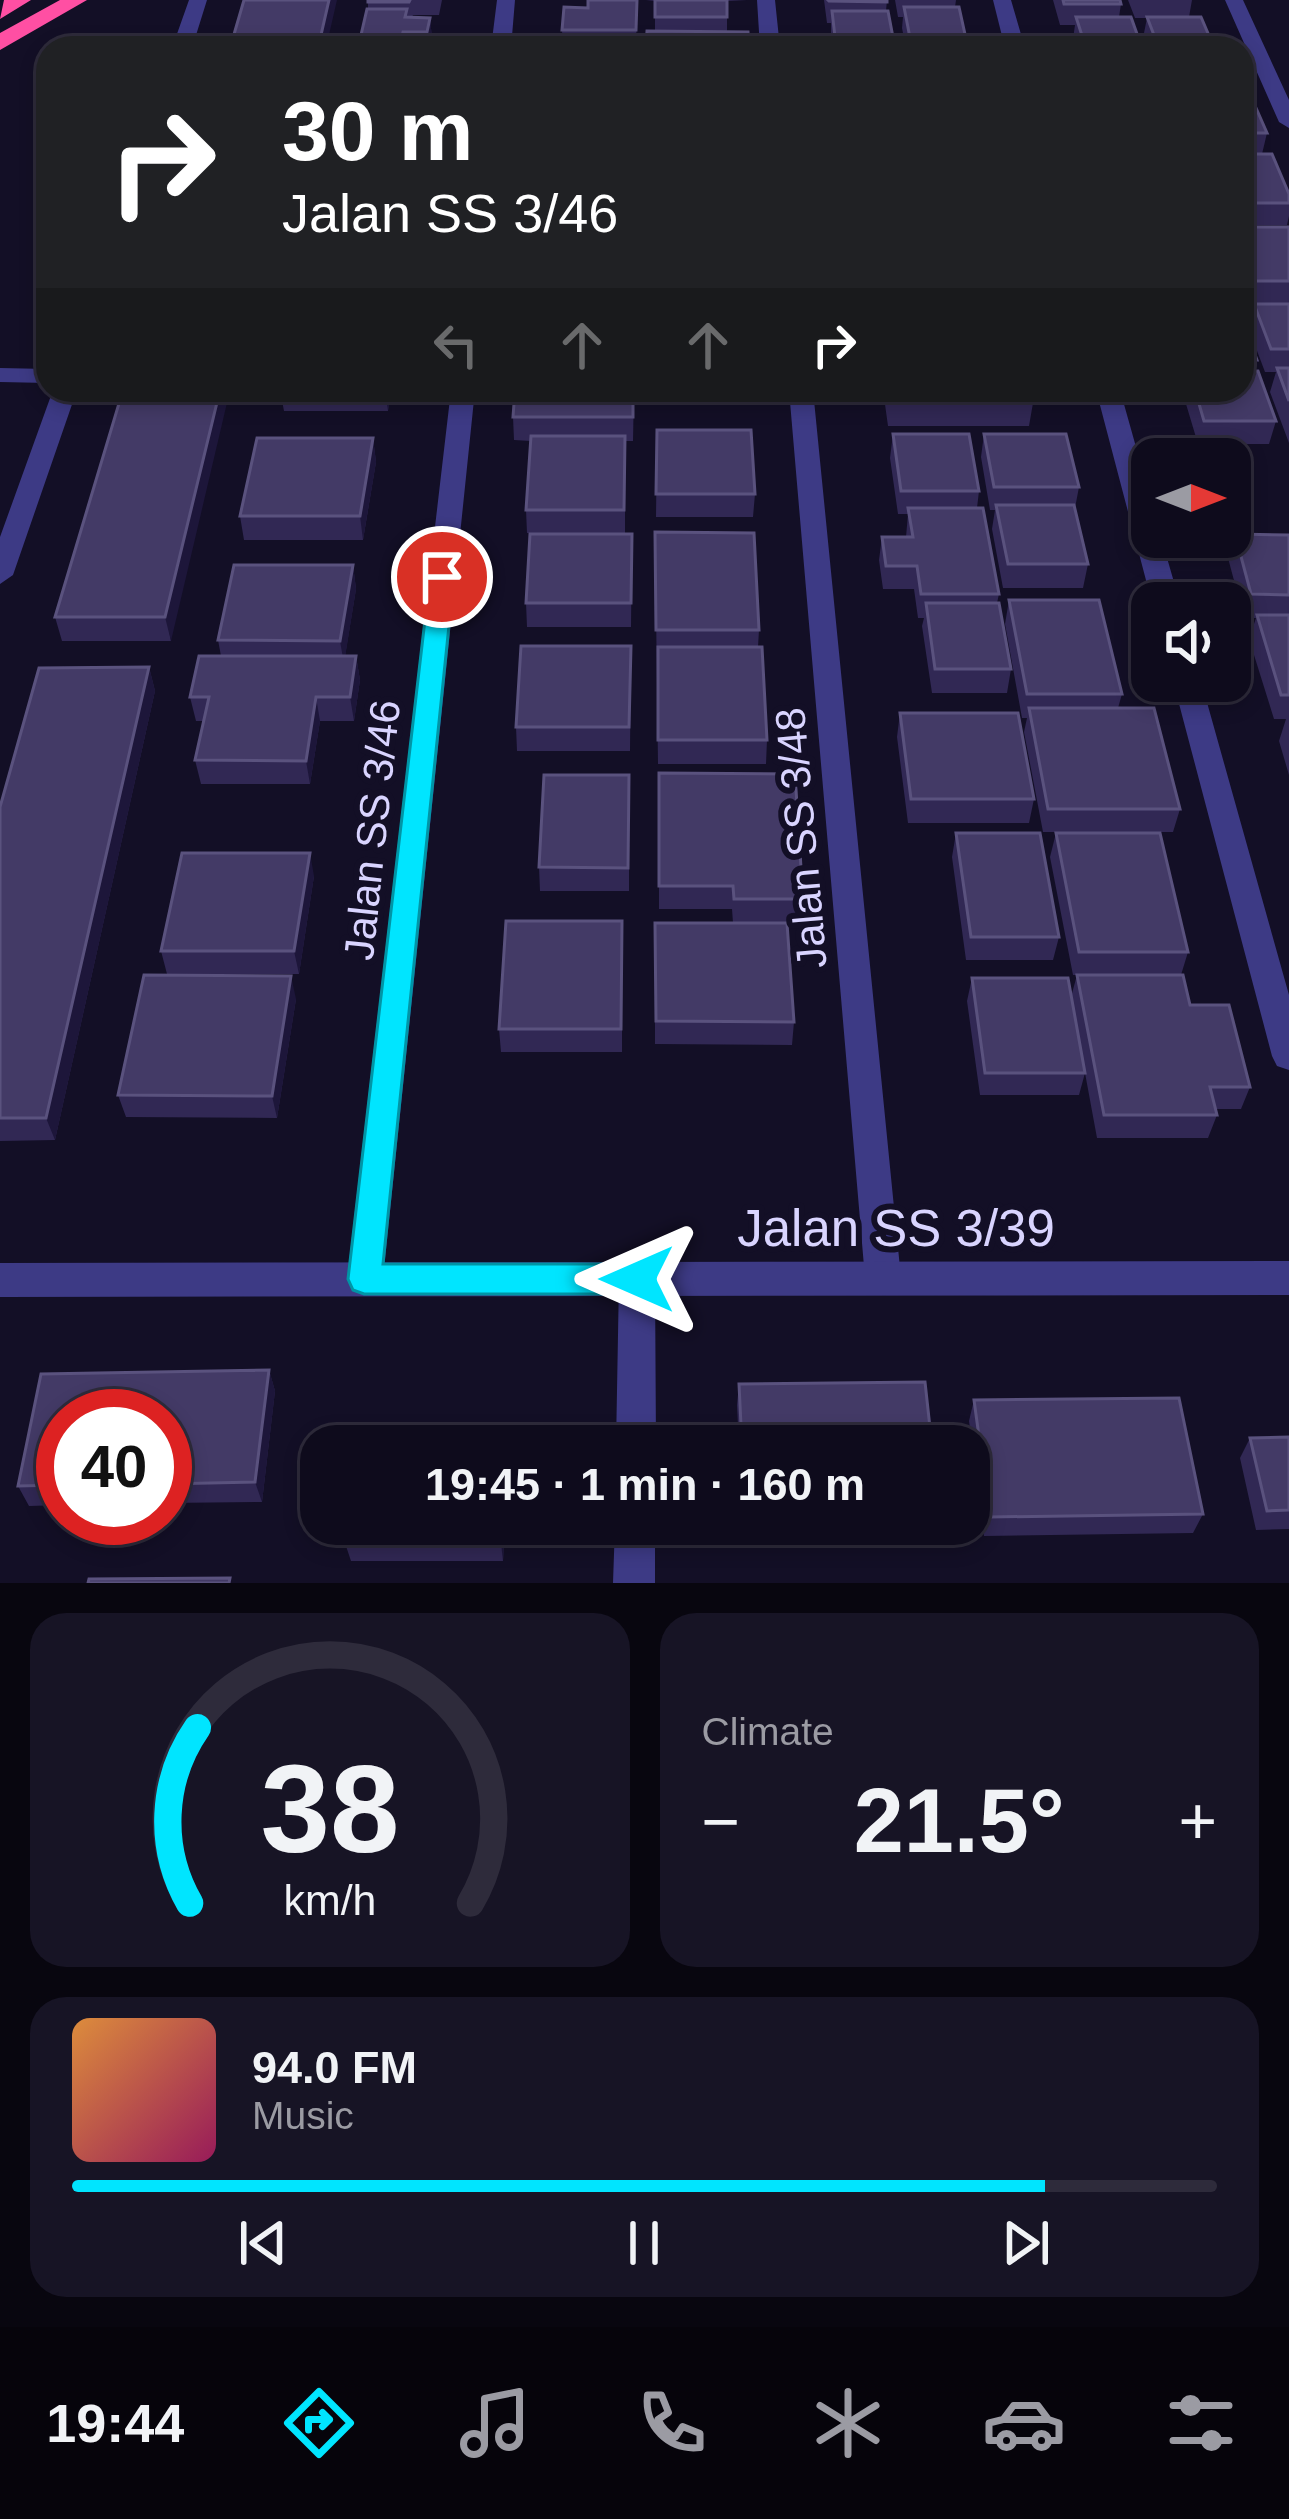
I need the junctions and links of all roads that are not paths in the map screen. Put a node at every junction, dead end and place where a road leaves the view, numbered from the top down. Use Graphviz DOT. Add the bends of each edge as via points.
graph roads {
  1 [pos="20,0"];
  2 [pos="76,0"];
  3 [pos="198,0"];
  4 [pos="506,0"];
  5 [pos="766,0"];
  6 [pos="1002,0"];
  7 [pos="1234,0"];
  8 [pos="0,12"];
  9 [pos="186,36"];
  10 [pos="502,36"];
  11 [pos="769,36"];
  12 [pos="1012,36"];
  13 [pos="1250,36"];
  14 [pos="0,43"];
  15 [pos="1254,44"];
  16 [pos="1289,122"];
  17 [pos="0,375"];
  18 [pos="36,376"];
  19 [pos="61,402"];
  20 [pos="462,402"];
  21 [pos="802,402"];
  22 [pos="1111,402"];
  23 [pos="0,575"];
  24 [pos="1160,582"];
  25 [pos="1193,702"];
  26 [pos="1289,1055"];
  27 [pos="364,1279"];
  28 [pos="637,1279"];
  29 [pos="883,1279"];
  30 [pos="1289,1279"];
  31 [pos="0,1280"];
  32 [pos="636,1425"];
  33 [pos="635,1545"];
  34 [pos="634,1583"];
  1 -- 8 [label="highway"];
  2 -- 14 [label="highway"];
  3 -- 9 [label="street"];
  4 -- 10 [label="street"];
  5 -- 11 [label="street"];
  6 -- 12 [label="street"];
  7 -- 13 [label="street"];
  15 -- 16 [label="street"];
  17 -- 18 [label="street"];
  19 -- 23 [label="street"];
  20 -- 27 [label="street, Jalan SS 3/46"];
  21 -- 29 [label="street, Jalan SS 3/48"];
  22 -- 24 [label="street"];
  25 -- 26 [label="street"];
  27 -- 28 [label="street, Jalan SS 3/39"];
  27 -- 31 [label="street, Jalan SS 3/39"];
  28 -- 29 [label="street, Jalan SS 3/39"];
  28 -- 32 [label="street"];
  29 -- 30 [label="street, Jalan SS 3/39"];
  33 -- 34 [label="street"];
}
